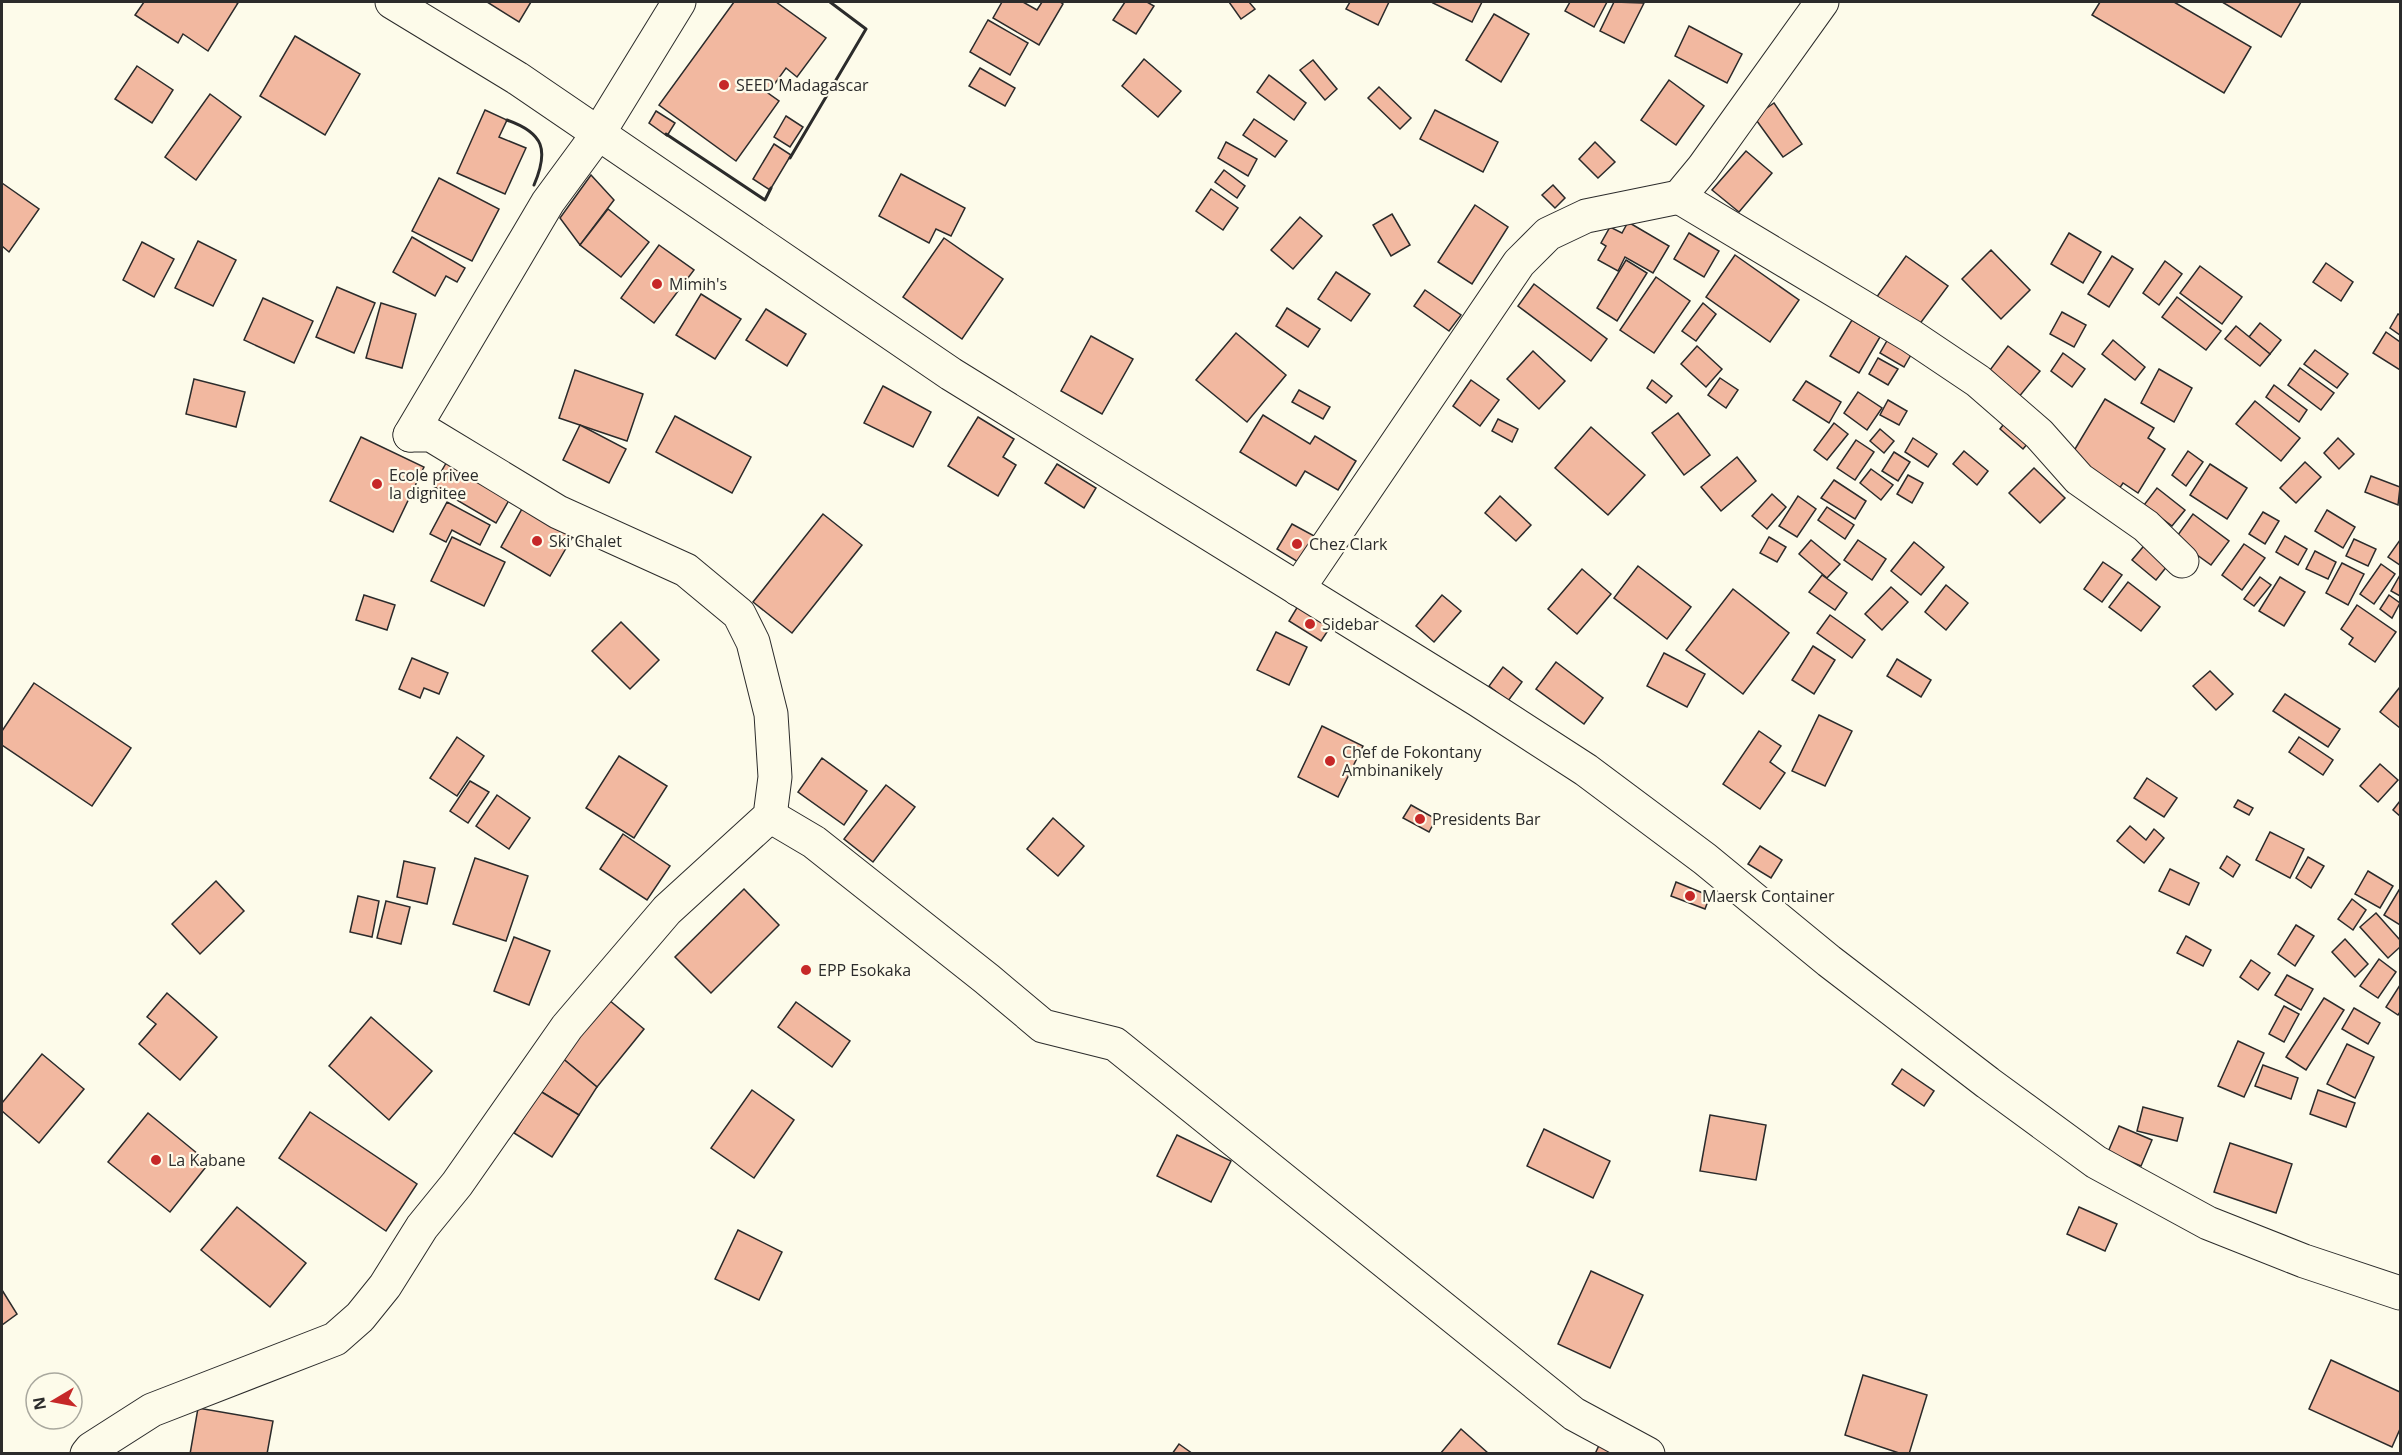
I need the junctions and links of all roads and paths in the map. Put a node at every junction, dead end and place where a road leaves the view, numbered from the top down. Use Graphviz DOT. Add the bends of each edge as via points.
graph roads {
  1 [pos="392,2"];
  2 [pos="679,2"];
  3 [pos="1822,2"];
  4 [pos="598,134"];
  5 [pos="1679,197"];
  6 [pos="2182,561"];
  7 [pos="1298,589"];
  8 [pos="770,816"];
  9 [pos="2400,1293"];
  10 [pos="87,1454"];
  11 [pos="1648,1454"];
  1 -- 4 [label="street" via="517,78"];
  2 -- 4 [label="street"];
  3 -- 5 [label="street"];
  4 -- 7 [label="street" via="951,374"];
  4 -- 8 [label="street" via="548,202 410,435 431,435 558,512 686,570 739,614 753,642 771,714 775,777"];
  5 -- 6 [label="street" via="1911,336 1978,381 2039,434 2079,479 2146,526"];
  5 -- 7 [label="street" via="1586,216 1548,234 1519,263"];
  7 -- 9 [label="street" via="1586,770 1705,859 1969,1069 2096,1162 2208,1223"];
  8 -- 10 [label="street" via="667,910 567,1027 360,1317 335,1339 152,1410"];
  8 -- 11 [label="street" via="814,842 1043,1026 1115,1044 1574,1414"];
}
